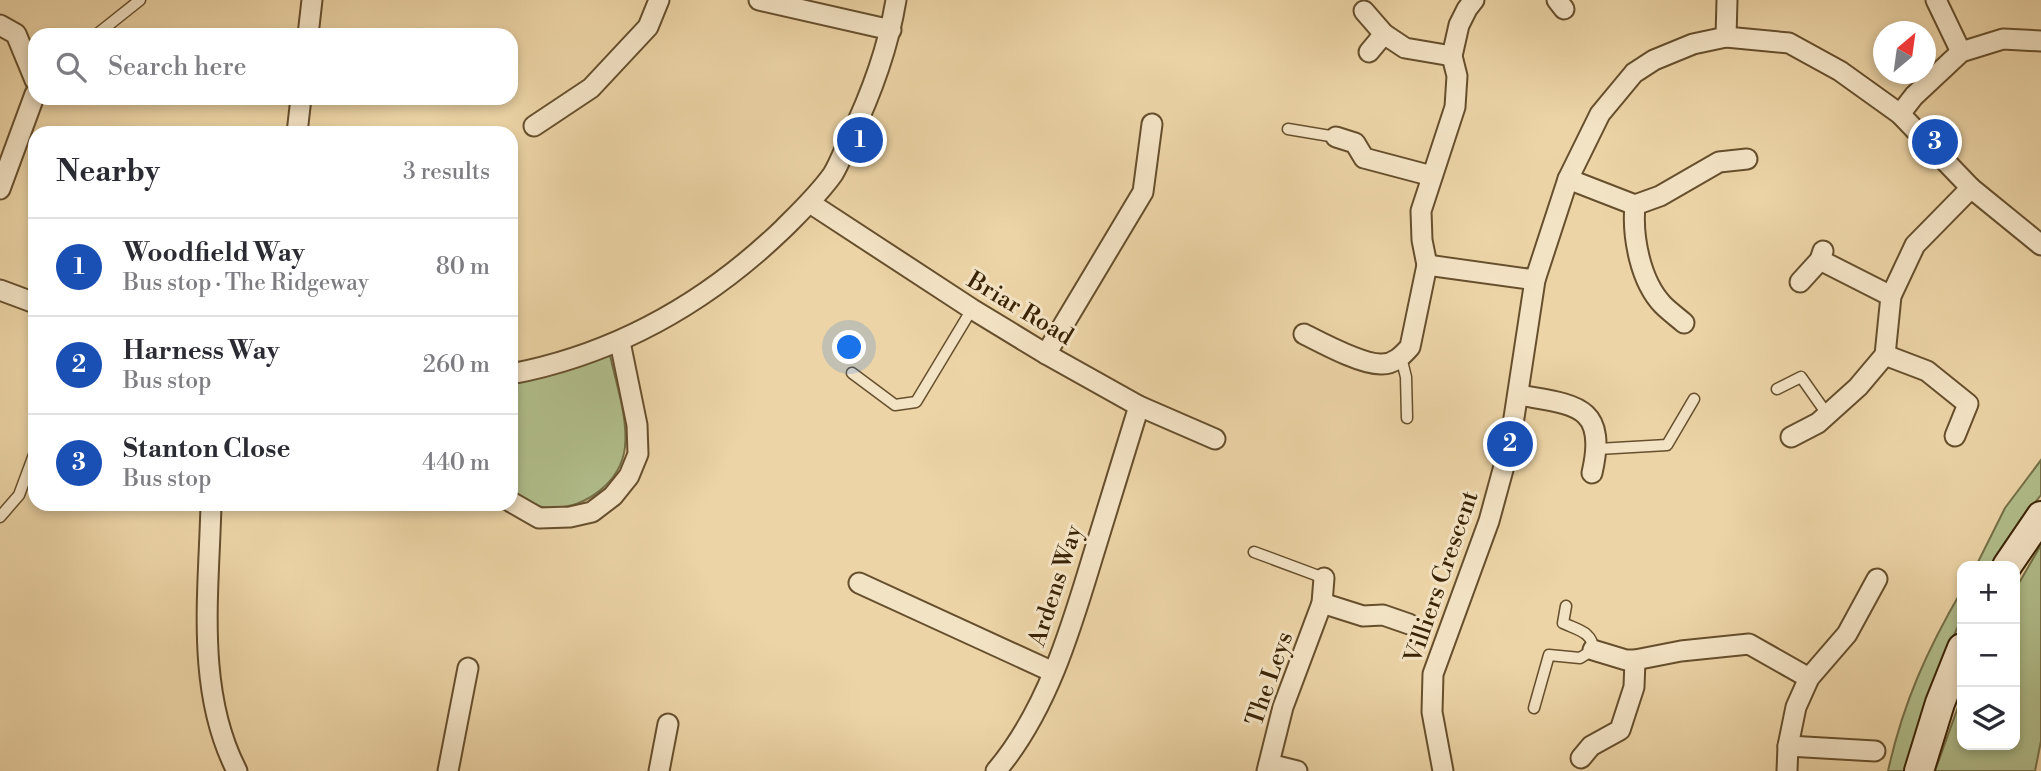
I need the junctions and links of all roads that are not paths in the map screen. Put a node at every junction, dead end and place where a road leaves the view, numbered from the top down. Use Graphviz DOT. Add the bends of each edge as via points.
graph roads {
  1 [pos="140,0"];
  2 [pos="312,0"];
  3 [pos="659,0"];
  4 [pos="759,0"];
  5 [pos="896,0"];
  6 [pos="1474,0"];
  7 [pos="1727,0"];
  8 [pos="1936,0"];
  9 [pos="1364,10"];
  10 [pos="0,25"];
  11 [pos="105,28"];
  12 [pos="309,28"];
  13 [pos="891,30"];
  14 [pos="1384,34"];
  15 [pos="1726,37"];
  16 [pos="2041,41"];
  17 [pos="1369,52"];
  18 [pos="1961,52"];
  19 [pos="1452,56"];
  20 [pos="28,63"];
  21 [pos="31,105"];
  22 [pos="300,105"];
  23 [pos="1900,114"];
  24 [pos="1152,124"];
  25 [pos="534,125"];
  26 [pos="298,126"];
  27 [pos="1288,129"];
  28 [pos="1336,137"];
  29 [pos="1747,159"];
  30 [pos="1432,176"];
  31 [pos="1568,179"];
  32 [pos="1971,188"];
  33 [pos="0,189"];
  34 [pos="810,203"];
  35 [pos="1635,205"];
  36 [pos="2041,245"];
  37 [pos="1427,265"];
  38 [pos="1535,280"];
  39 [pos="1800,282"];
  40 [pos="0,290"];
  41 [pos="1891,296"];
  42 [pos="28,300"];
  43 [pos="972,309"];
  44 [pos="1684,323"];
  45 [pos="1304,334"];
  46 [pos="620,342"];
  47 [pos="1046,354"];
  48 [pos="1885,355"];
  49 [pos="1401,357"];
  50 [pos="518,373"];
  51 [pos="852,373"];
  52 [pos="1777,389"];
  53 [pos="1519,395"];
  54 [pos="1694,399"];
  55 [pos="1139,406"];
  56 [pos="1827,414"];
  57 [pos="1407,418"];
  58 [pos="1955,436"];
  59 [pos="1791,437"];
  60 [pos="1215,439"];
  61 [pos="1598,449"];
  62 [pos="28,471"];
  63 [pos="1592,473"];
  64 [pos="518,506"];
  65 [pos="211,511"];
  66 [pos="2041,516"];
  67 [pos="0,517"];
  68 [pos="1254,552"];
  69 [pos="2010,561"];
  70 [pos="1324,578"];
  71 [pos="1877,579"];
  72 [pos="859,583"];
  73 [pos="1322,603"];
  74 [pos="1566,606"];
  75 [pos="1409,624"];
  76 [pos="1593,650"];
  77 [pos="1635,660"];
  78 [pos="1957,660"];
  79 [pos="468,668"];
  80 [pos="1053,672"];
  81 [pos="1810,678"];
  82 [pos="1534,708"];
  83 [pos="668,724"];
  84 [pos="1788,746"];
  85 [pos="1875,751"];
  86 [pos="1581,758"];
  87 [pos="1268,767"];
  88 [pos="237,771"];
  89 [pos="448,771"];
  90 [pos="659,771"];
  91 [pos="996,771"];
  92 [pos="1297,771"];
  93 [pos="1443,771"];
  94 [pos="1787,771"];
  95 [pos="1919,771"];
  1 -- 11 [label="lane"];
  2 -- 12 [label="street"];
  3 -- 25 [label="street" via="648,27 591,88"];
  4 -- 13 [label="street"];
  5 -- 13 [label="street"];
  6 -- 19 [label="street" via="1459,25"];
  7 -- 15 [label="street"];
  8 -- 18 [label="street"];
  9 -- 14 [label="street"];
  10 -- 20 [label="street" via="16,34"];
  13 -- 34 [label="street" via="869,101 833,173"];
  14 -- 17 [label="street"];
  14 -- 19 [label="street" via="1405,48"];
  15 -- 23 [label="street, Villiers Crescent" via="1789,43 1840,71"];
  15 -- 31 [label="street, Villiers Crescent" via="1693,44 1634,73 1600,114"];
  16 -- 18 [label="street" via="2003,39"];
  18 -- 23 [label="street"];
  19 -- 30 [label="street" via="1457,76 1455,107"];
  21 -- 33 [label="street"];
  22 -- 26 [label="street"];
  23 -- 32 [label="street, Villiers Crescent"];
  24 -- 47 [label="street" via="1143,192"];
  27 -- 28 [label="lane"];
  28 -- 30 [label="street" via="1354,143 1364,158"];
  29 -- 35 [label="street" via="1719,162"];
  30 -- 37 [label="street" via="1420,211"];
  31 -- 35 [label="street"];
  31 -- 38 [label="street, Villiers Crescent"];
  32 -- 36 [label="street, Villiers Crescent"];
  32 -- 41 [label="street" via="1915,246"];
  34 -- 43 [label="street, Briar Road"];
  34 -- 46 [label="street" via="754,257 682,309"];
  35 -- 44 [label="street" via="1636,251 1661,303"];
  37 -- 38 [label="street"];
  37 -- 49 [label="street" via="1413,336"];
  38 -- 53 [label="street, Villiers Crescent"];
  39 -- 41 [label="street" via="1821,256"];
  40 -- 42 [label="street"];
  41 -- 48 [label="street"];
  43 -- 47 [label="street, Briar Road"];
  43 -- 51 [label="lane" via="916,402 895,405"];
  45 -- 49 [label="street" via="1379,365"];
  46 -- 50 [label="street"];
  46 -- 64 [label="street" via="638,425 638,454 629,476 592,512 539,518"];
  47 -- 55 [label="street, Briar Road"];
  48 -- 56 [label="street"];
  48 -- 58 [label="street" via="1927,371 1968,404"];
  49 -- 57 [label="lane"];
  52 -- 56 [label="lane" via="1801,377"];
  53 -- 61 [label="street" via="1572,404 1593,425"];
  53 -- 93 [label="street, Villiers Crescent" via="1489,521 1433,674 1432,712"];
  54 -- 61 [label="lane" via="1667,445"];
  55 -- 60 [label="street, Briar Road"];
  55 -- 80 [label="street, Ardens Way"];
  56 -- 59 [label="street"];
  61 -- 63 [label="street"];
  62 -- 67 [label="lane" via="19,495"];
  65 -- 88 [label="street" via="208,655 216,712"];
  66 -- 69 [label="street"];
  68 -- 70 [label="lane"];
  70 -- 73 [label="street, The Leys"];
  71 -- 81 [label="street" via="1847,634"];
  72 -- 80 [label="street"];
  73 -- 75 [label="street"];
  73 -- 87 [label="street, The Leys" via="1283,707"];
  74 -- 76 [label="lane" via="1563,623 1589,634"];
  76 -- 77 [label="street"];
  76 -- 82 [label="lane" via="1580,658 1549,655"];
  77 -- 81 [label="street" via="1749,644"];
  77 -- 86 [label="street" via="1634,687 1620,730 1591,746"];
  78 -- 95 [label="street"];
  79 -- 89 [label="street"];
  80 -- 91 [label="street, Ardens Way" via="1014,750"];
  81 -- 84 [label="street" via="1796,707"];
  83 -- 90 [label="street"];
  84 -- 85 [label="street"];
  84 -- 94 [label="street"];
  87 -- 92 [label="street"];
}
